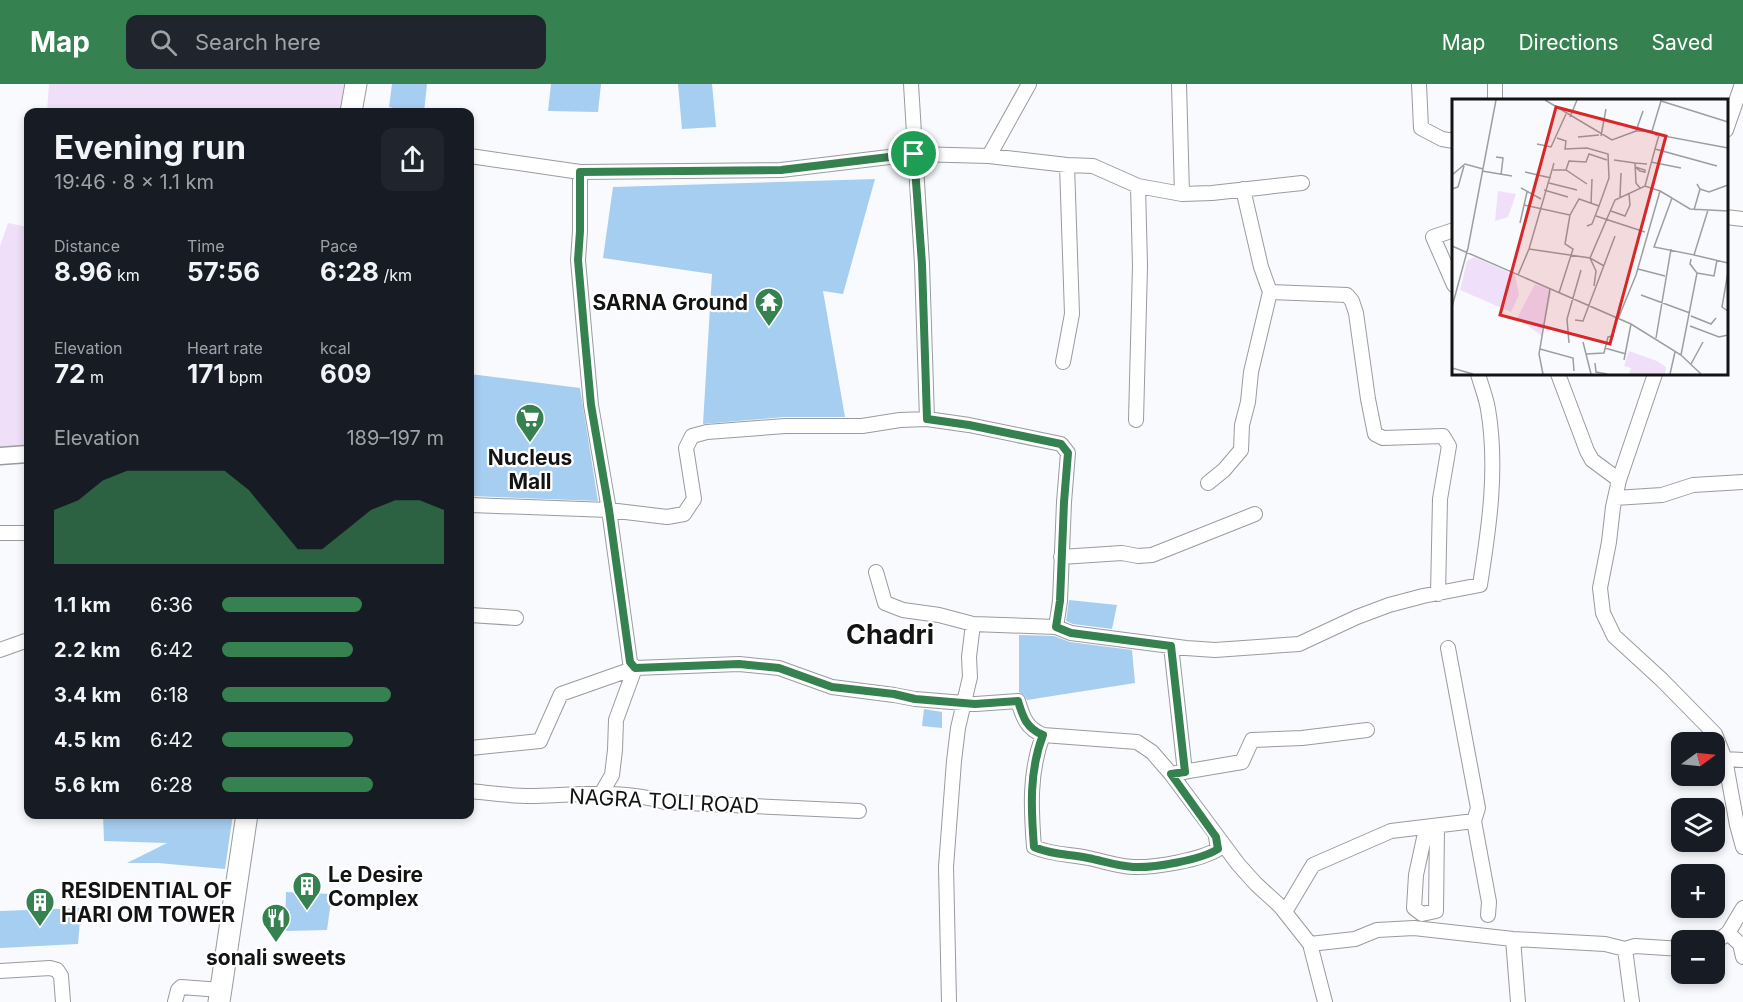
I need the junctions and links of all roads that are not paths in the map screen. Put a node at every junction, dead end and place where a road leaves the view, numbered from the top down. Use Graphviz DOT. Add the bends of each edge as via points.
graph roads {
  1 [pos="356,84"];
  2 [pos="911,84"];
  3 [pos="1029,84"];
  4 [pos="1179,84"];
  5 [pos="1419,84"];
  6 [pos="1742,84"];
  7 [pos="352,108"];
  8 [pos="1728,125"];
  9 [pos="1452,141"];
  10 [pos="914,154"];
  11 [pos="989,156"];
  12 [pos="474,157"];
  13 [pos="1066,165"];
  14 [pos="580,172"];
  15 [pos="1302,183"];
  16 [pos="1138,186"];
  17 [pos="1242,189"];
  18 [pos="1182,194"];
  19 [pos="1728,217"];
  20 [pos="1743,219"];
  21 [pos="1452,231"];
  22 [pos="1452,280"];
  23 [pos="1270,292"];
  24 [pos="1063,362"];
  25 [pos="1478,375"];
  26 [pos="1558,375"];
  27 [pos="1655,375"];
  28 [pos="927,419"];
  29 [pos="1136,420"];
  30 [pos="24,454"];
  31 [pos="0,456"];
  32 [pos="1619,480"];
  33 [pos="1743,482"];
  34 [pos="1208,483"];
  35 [pos="1615,498"];
  36 [pos="474,505"];
  37 [pos="609,510"];
  38 [pos="1255,514"];
  39 [pos="0,533"];
  40 [pos="24,533"];
  41 [pos="1061,557"];
  42 [pos="876,572"];
  43 [pos="1438,594"];
  44 [pos="474,615"];
  45 [pos="516,618"];
  46 [pos="973,624"];
  47 [pos="1056,627"];
  48 [pos="24,641"];
  49 [pos="1171,646"];
  50 [pos="1448,648"];
  51 [pos="0,650"];
  52 [pos="632,665"];
  53 [pos="965,704"];
  54 [pos="1367,730"];
  55 [pos="1713,732"];
  56 [pos="1043,735"];
  57 [pos="474,748"];
  58 [pos="1725,759"];
  59 [pos="1743,760"];
  60 [pos="1178,773"];
  61 [pos="474,791"];
  62 [pos="601,794"];
  63 [pos="859,811"];
  64 [pos="246,819"];
  65 [pos="1474,821"];
  66 [pos="1437,826"];
  67 [pos="1216,837"];
  68 [pos="1743,847"];
  69 [pos="1743,908"];
  70 [pos="1285,912"];
  71 [pos="1488,915"];
  72 [pos="1728,933"];
  73 [pos="1725,935"];
  74 [pos="1513,939"];
  75 [pos="1310,944"];
  76 [pos="1625,948"];
  77 [pos="1671,948"];
  78 [pos="1743,957"];
  79 [pos="0,971"];
  80 [pos="220,996"];
  81 [pos="63,1002"];
  82 [pos="175,1002"];
  83 [pos="949,1002"];
  84 [pos="1325,1002"];
  85 [pos="1518,1002"];
  86 [pos="1632,1002"];
  1 -- 7 [label="main road"];
  2 -- 10 [label="street"];
  3 -- 11 [label="street"];
  4 -- 18 [label="street"];
  5 -- 9 [label="street" via="1421,128"];
  6 -- 8 [label="street"];
  10 -- 11 [label="street"];
  10 -- 14 [label="street" via="781,170"];
  10 -- 28 [label="street"];
  11 -- 13 [label="street"];
  12 -- 14 [label="street"];
  13 -- 16 [label="street" via="1093,166"];
  13 -- 24 [label="street" via="1072,315"];
  14 -- 37 [label="street" via="578,260 591,405"];
  15 -- 17 [label="street"];
  16 -- 18 [label="street"];
  16 -- 29 [label="street"];
  17 -- 18 [label="street"];
  17 -- 23 [label="street"];
  19 -- 20 [label="street"];
  21 -- 22 [label="street" via="1433,237"];
  23 -- 34 [label="street" via="1251,372 1240,450"];
  23 -- 43 [label="street" via="1347,295 1356,313 1375,434 1383,438 1446,439 1449,446 1439,518"];
  25 -- 43 [label="street" via="1492,441 1490,513 1480,585"];
  26 -- 32 [label="street" via="1592,460"];
  27 -- 32 [label="street"];
  28 -- 37 [label="street" via="862,426 785,426 692,436 686,448 694,499 684,514 667,517"];
  28 -- 41 [label="street" via="1061,444 1068,453"];
  30 -- 31 [label="street"];
  32 -- 35 [label="street"];
  33 -- 35 [label="street" via="1693,485 1662,495"];
  35 -- 55 [label="street" via="1600,588 1603,614 1614,636"];
  36 -- 37 [label="street"];
  37 -- 52 [label="street"];
  38 -- 41 [label="street" via="1152,555"];
  39 -- 40 [label="street"];
  41 -- 47 [label="street"];
  42 -- 46 [label="street" via="885,603"];
  43 -- 49 [label="street" via="1389,605 1299,644 1215,650"];
  44 -- 45 [label="street"];
  46 -- 47 [label="street"];
  46 -- 53 [label="street"];
  47 -- 49 [label="street" via="1071,633"];
  48 -- 51 [label="street"];
  49 -- 60 [label="street"];
  50 -- 65 [label="street" via="1478,808"];
  52 -- 53 [label="street" via="739,664 779,668 832,687"];
  52 -- 57 [label="street" via="561,694 540,741"];
  52 -- 62 [label="street" via="616,720 612,775"];
  53 -- 56 [label="street" via="1018,701 1024,721 1032,731"];
  53 -- 83 [label="street" via="954,761 946,867"];
  54 -- 60 [label="street" via="1252,740 1242,762"];
  56 -- 60 [label="street" via="1137,742"];
  56 -- 67 [label="street" via="1031,791 1034,847 1135,867 1212,853 1218,849"];
  58 -- 59 [label="street"];
  58 -- 68 [label="street"];
  60 -- 67 [label="street"];
  61 -- 62 [label="street, NAGRA TOLI ROAD" via="527,796"];
  62 -- 63 [label="street, NAGRA TOLI ROAD" via="646,796 665,802"];
  64 -- 80 [label="main road"];
  65 -- 66 [label="street"];
  65 -- 71 [label="street"];
  66 -- 66 [label="street" via="1436,911 1422,914 1414,908 1416,875 1424,838"];
  66 -- 70 [label="street" via="1391,831 1313,865"];
  67 -- 70 [label="street"];
  69 -- 72 [label="street"];
  70 -- 75 [label="street"];
  72 -- 73 [label="street"];
  72 -- 78 [label="street" via="1740,944"];
  74 -- 75 [label="street" via="1414,928 1377,930 1355,939"];
  74 -- 76 [label="street"];
  74 -- 85 [label="street"];
  75 -- 84 [label="street"];
  76 -- 77 [label="street"];
  76 -- 86 [label="street"];
  79 -- 81 [label="street" via="57,969"];
  80 -- 82 [label="street" via="181,987"];
}
